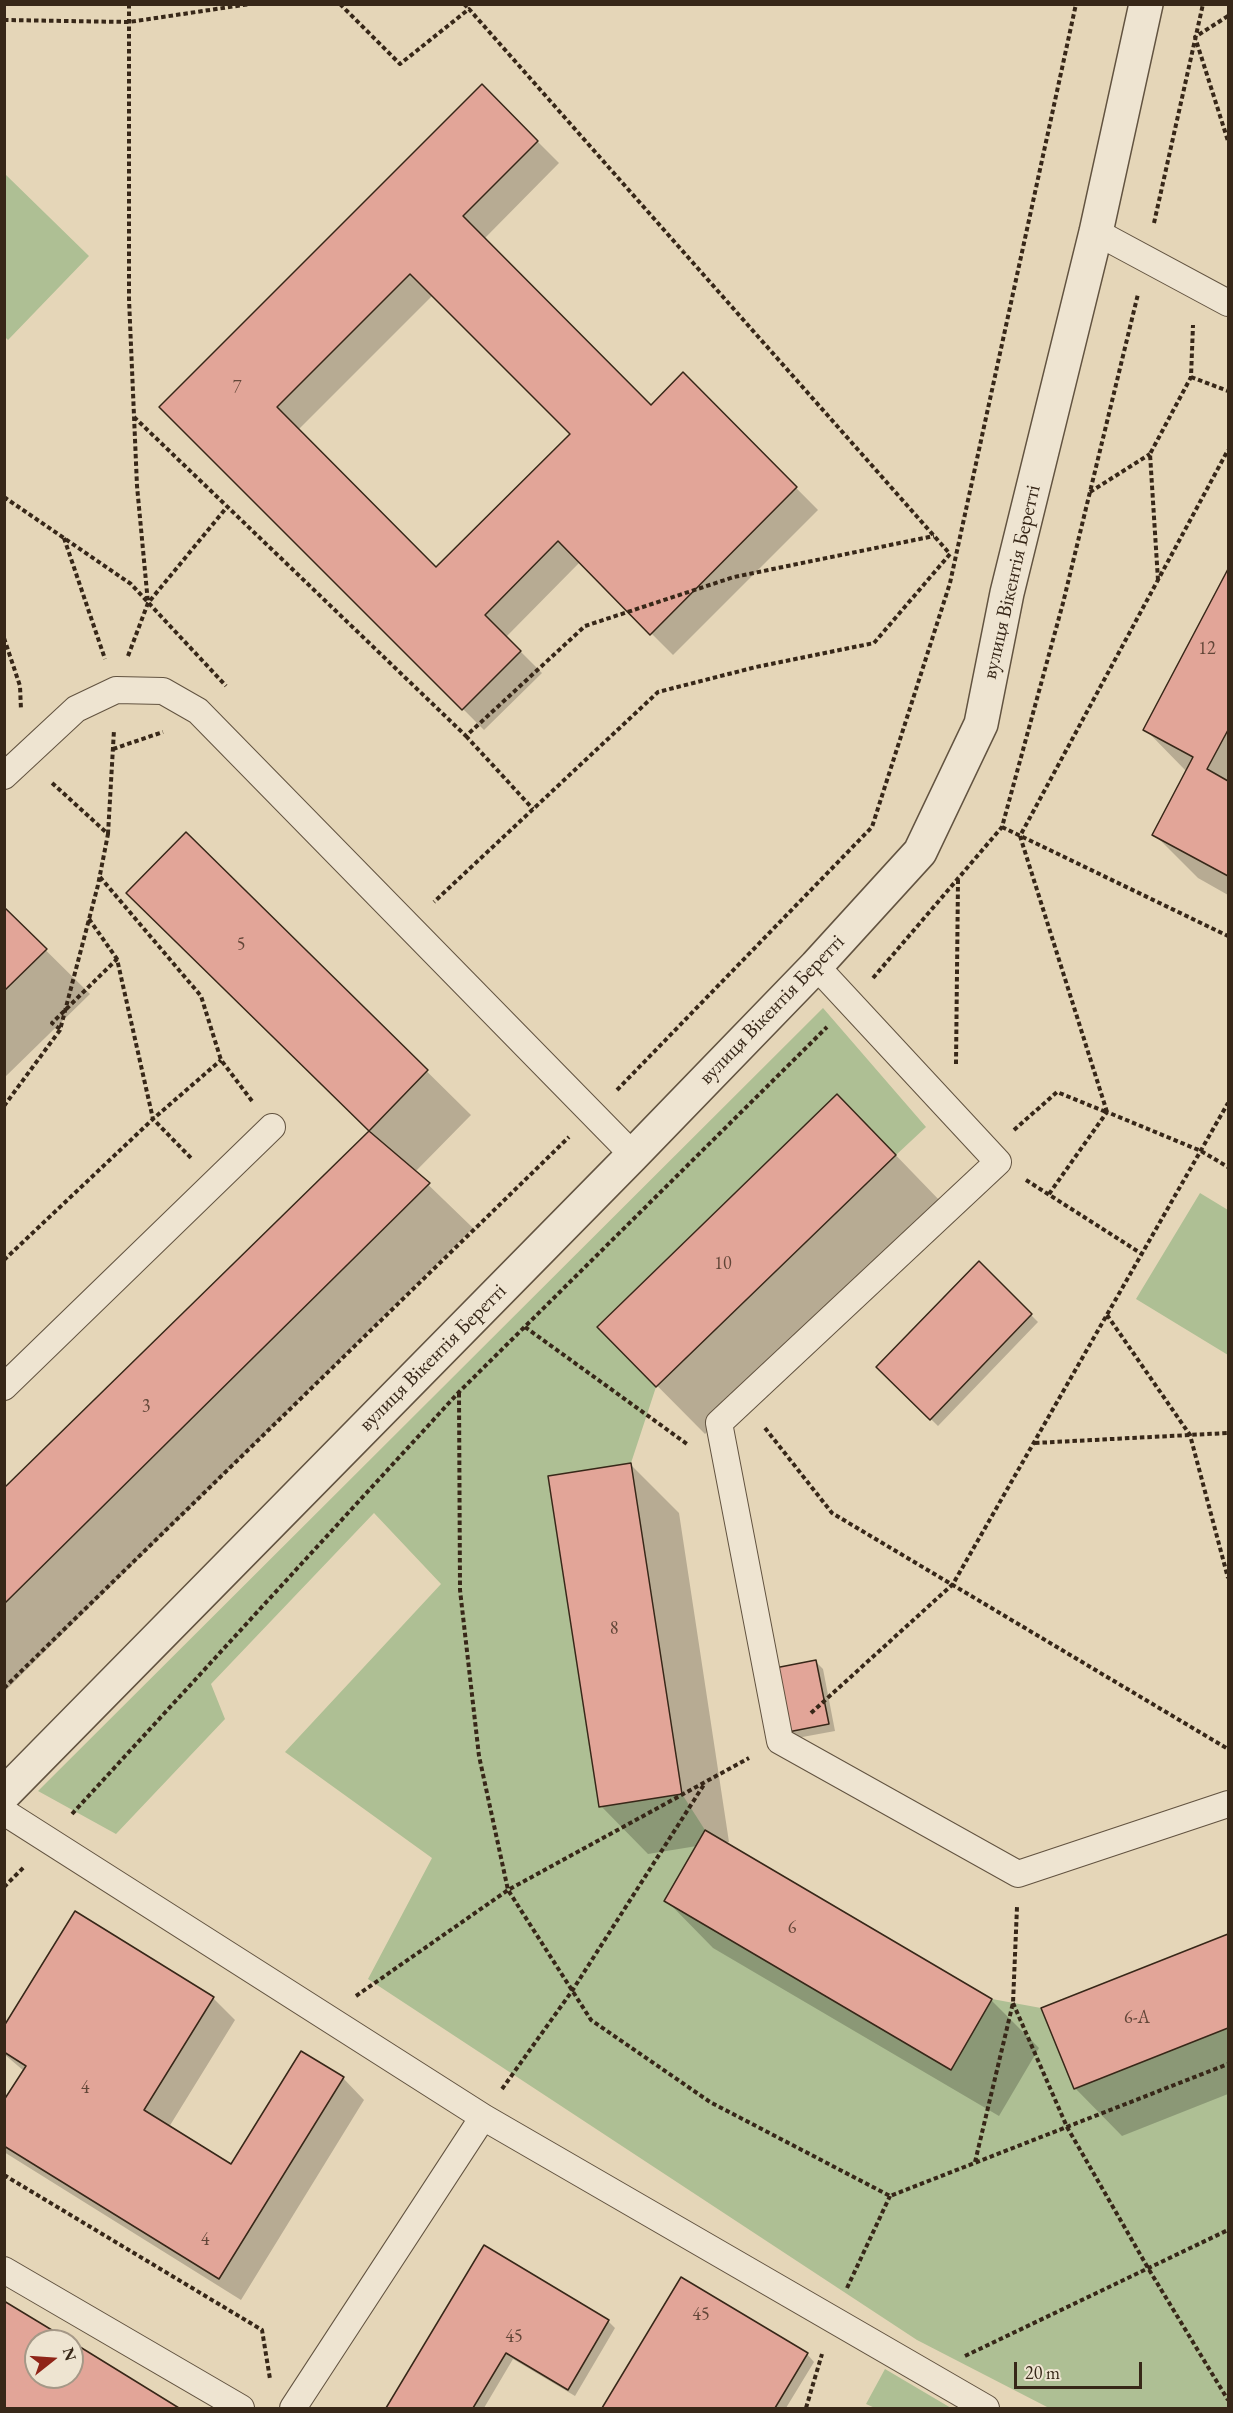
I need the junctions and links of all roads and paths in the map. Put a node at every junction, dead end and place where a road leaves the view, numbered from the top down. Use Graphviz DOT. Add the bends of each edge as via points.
graph roads {
  1 [pos="129,4"];
  2 [pos="250,4"];
  3 [pos="340,4"];
  4 [pos="464,4"];
  5 [pos="1076,4"];
  6 [pos="1146,4"];
  7 [pos="469,9"];
  8 [pos="1228,16"];
  9 [pos="4,20"];
  10 [pos="129,22"];
  11 [pos="1228,141"];
  12 [pos="1096,232"];
  13 [pos="1228,303"];
  14 [pos="1193,323"];
  15 [pos="1191,377"];
  16 [pos="1228,391"];
  17 [pos="134,417"];
  18 [pos="1228,450"];
  19 [pos="1150,454"];
  20 [pos="1090,492"];
  21 [pos="227,506"];
  22 [pos="934,536"];
  23 [pos="63,538"];
  24 [pos="1158,579"];
  25 [pos="148,603"];
  26 [pos="4,638"];
  27 [pos="116,690"];
  28 [pos="205,718"];
  29 [pos="466,736"];
  30 [pos="113,749"];
  31 [pos="24,758"];
  32 [pos="4,776"];
  33 [pos="533,809"];
  34 [pos="1002,827"];
  35 [pos="108,834"];
  36 [pos="1020,836"];
  37 [pos="100,876"];
  38 [pos="958,879"];
  39 [pos="433,903"];
  40 [pos="89,919"];
  41 [pos="1228,936"];
  42 [pos="117,959"];
  43 [pos="816,966"];
  44 [pos="60,1030"];
  45 [pos="221,1060"];
  46 [pos="1228,1103"];
  47 [pos="4,1106"];
  48 [pos="1107,1112"];
  49 [pos="593,1113"];
  50 [pos="956,1116"];
  51 [pos="153,1119"];
  52 [pos="272,1127"];
  53 [pos="1201,1151"];
  54 [pos="633,1155"];
  55 [pos="993,1157"];
  56 [pos="1228,1167"];
  57 [pos="215,1182"];
  58 [pos="1049,1194"];
  59 [pos="1142,1254"];
  60 [pos="4,1260"];
  61 [pos="1107,1315"];
  62 [pos="525,1327"];
  63 [pos="4,1387"];
  64 [pos="459,1392"];
  65 [pos="743,1401"];
  66 [pos="1228,1433"];
  67 [pos="1190,1435"];
  68 [pos="1034,1443"];
  69 [pos="730,1475"];
  70 [pos="1228,1578"];
  71 [pos="953,1584"];
  72 [pos="4,1688"];
  73 [pos="780,1741"];
  74 [pos="1228,1749"];
  75 [pos="705,1782"];
  76 [pos="4,1794"];
  77 [pos="1228,1804"];
  78 [pos="4,1812"];
  79 [pos="1018,1874"];
  80 [pos="508,1890"];
  81 [pos="572,1991"];
  82 [pos="1013,2003"];
  83 [pos="326,2016"];
  84 [pos="1228,2064"];
  85 [pos="483,2116"];
  86 [pos="1067,2127"];
  87 [pos="974,2163"];
  88 [pos="4,2175"];
  89 [pos="890,2196"];
  90 [pos="1228,2230"];
  91 [pos="1148,2268"];
  92 [pos="4,2270"];
  93 [pos="832,2319"];
  94 [pos="927,2374"];
  95 [pos="813,2381"];
  96 [pos="271,2386"];
  97 [pos="1228,2400"];
  98 [pos="242,2409"];
  99 [pos="293,2409"];
  100 [pos="806,2409"];
  101 [pos="986,2409"];
  1 -- 10 [label="path"];
  2 -- 10 [label="path"];
  3 -- 7 [label="path" via="400,64"];
  4 -- 7 [label="path"];
  5 -- 49 [label="path" via="950,583 872,826"];
  6 -- 12 [label="street, вулиця Вікентія Беретті"];
  7 -- 22 [label="path"];
  8 -- 11 [label="path" via="1195,37"];
  9 -- 10 [label="path"];
  10 -- 17 [label="path" via="129,299"];
  12 -- 13 [label="lane"];
  12 -- 43 [label="street, вулиця Вікентія Беретті" via="1007,593 981,724 920,852"];
  14 -- 15 [label="path"];
  15 -- 16 [label="path"];
  15 -- 19 [label="path"];
  17 -- 21 [label="path"];
  17 -- 25 [label="path"];
  18 -- 24 [label="path"];
  19 -- 20 [label="path"];
  19 -- 24 [label="path"];
  21 -- 25 [label="path"];
  21 -- 29 [label="path"];
  22 -- 29 [label="path" via="734,577 585,626"];
  22 -- 33 [label="path" via="950,554 874,644 756,667 658,692"];
  23 -- 27 [label="path"];
  24 -- 36 [label="path"];
  25 -- 27 [label="path"];
  26 -- 31 [label="path" via="20,686"];
  27 -- 28 [label="lane" via="163,691"];
  27 -- 30 [label="path"];
  27 -- 31 [label="lane" via="76,708"];
  28 -- 30 [label="path"];
  28 -- 49 [label="lane"];
  29 -- 33 [label="path"];
  30 -- 35 [label="path"];
  31 -- 32 [label="lane"];
  31 -- 35 [label="path"];
  33 -- 39 [label="path"];
  34 -- 36 [label="path"];
  35 -- 37 [label="path"];
  36 -- 41 [label="path"];
  36 -- 48 [label="path"];
  37 -- 40 [label="path"];
  37 -- 45 [label="path" via="201,996"];
  38 -- 50 [label="path"];
  40 -- 42 [label="path"];
  40 -- 44 [label="path"];
  42 -- 44 [label="path" via="52,1023"];
  42 -- 51 [label="path"];
  43 -- 50 [label="lane"];
  43 -- 54 [label="street, вулиця Вікентія Беретті"];
  44 -- 47 [label="path"];
  45 -- 51 [label="path"];
  45 -- 52 [label="path"];
  46 -- 53 [label="path"];
  48 -- 53 [label="path"];
  48 -- 55 [label="path" via="1057,1092"];
  48 -- 58 [label="path"];
  49 -- 54 [label="lane"];
  49 -- 72 [label="path"];
  50 -- 55 [label="lane"];
  51 -- 57 [label="path"];
  51 -- 60 [label="path"];
  52 -- 57 [label="lane"];
  53 -- 56 [label="path"];
  53 -- 59 [label="path"];
  54 -- 76 [label="street, вулиця Вікентія Беретті"];
  55 -- 58 [label="path"];
  55 -- 65 [label="lane"];
  57 -- 63 [label="lane"];
  58 -- 59 [label="path"];
  59 -- 61 [label="path"];
  61 -- 67 [label="path"];
  61 -- 68 [label="path"];
  62 -- 69 [label="path"];
  64 -- 80 [label="path" via="460,1590 479,1756"];
  65 -- 69 [label="lane" via="719,1423"];
  65 -- 71 [label="path" via="832,1513"];
  66 -- 67 [label="path"];
  67 -- 68 [label="path"];
  67 -- 70 [label="path"];
  68 -- 71 [label="path"];
  69 -- 73 [label="lane"];
  71 -- 73 [label="path"];
  71 -- 74 [label="path"];
  73 -- 75 [label="path"];
  73 -- 79 [label="lane"];
  75 -- 80 [label="path"];
  75 -- 81 [label="path"];
  77 -- 79 [label="lane"];
  78 -- 83 [label="lane"];
  79 -- 82 [label="path"];
  80 -- 81 [label="path"];
  80 -- 83 [label="path"];
  81 -- 85 [label="path"];
  81 -- 89 [label="path" via="591,2020 710,2102"];
  82 -- 86 [label="path"];
  82 -- 87 [label="path"];
  83 -- 85 [label="lane"];
  84 -- 86 [label="path"];
  85 -- 93 [label="lane"];
  85 -- 99 [label="lane"];
  86 -- 87 [label="path"];
  86 -- 91 [label="path"];
  87 -- 89 [label="path"];
  88 -- 96 [label="path" via="261,2330"];
  89 -- 93 [label="path"];
  90 -- 91 [label="path"];
  91 -- 94 [label="path"];
  91 -- 97 [label="path"];
  92 -- 98 [label="lane"];
  93 -- 94 [label="lane"];
  94 -- 101 [label="lane"];
  95 -- 100 [label="path"];
}
